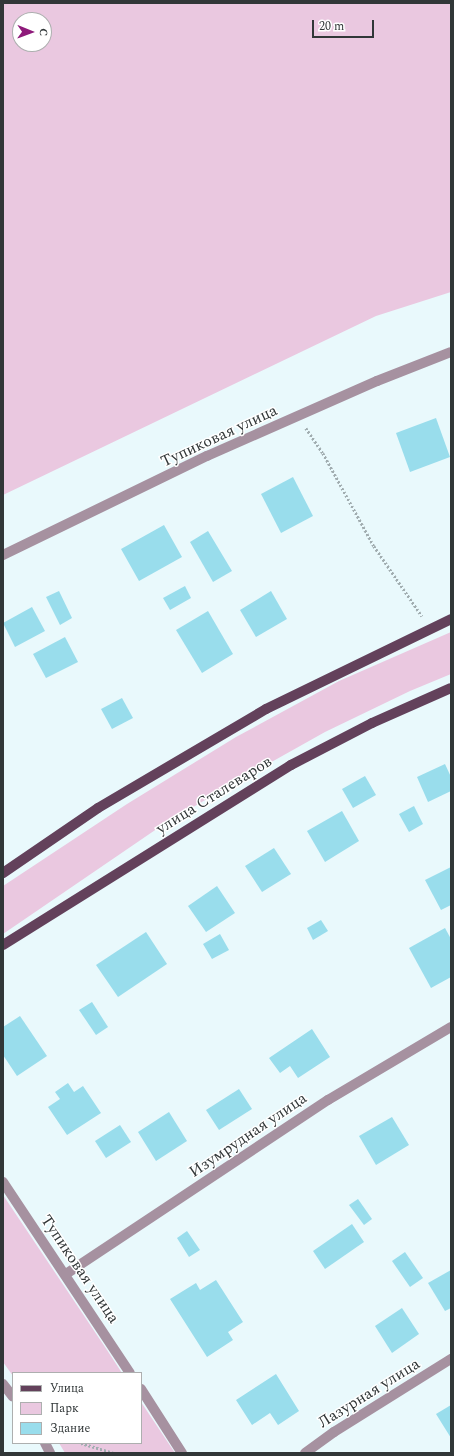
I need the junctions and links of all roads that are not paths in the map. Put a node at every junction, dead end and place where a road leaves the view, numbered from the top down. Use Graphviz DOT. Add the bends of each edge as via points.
graph roads {
  1 [pos="451,352"];
  2 [pos="3,555"];
  3 [pos="451,620"];
  4 [pos="451,688"];
  5 [pos="3,873"];
  6 [pos="3,945"];
  7 [pos="451,1027"];
  8 [pos="3,1182"];
  9 [pos="66,1274"];
  10 [pos="451,1360"];
  11 [pos="129,1372"];
  12 [pos="3,1384"];
  13 [pos="142,1391"];
  14 [pos="12,1396"];
  15 [pos="46,1444"];
  16 [pos="50,1453"];
  17 [pos="182,1453"];
  18 [pos="304,1453"];
  1 -- 2 [label="street, Тупиковая улица" via="377,381 207,456"];
  3 -- 5 [label="main road" via="266,709 98,808"];
  4 -- 6 [label="main road, улица Сталеваров" via="372,722 290,765"];
  7 -- 9 [label="street, Изумрудная улица" via="328,1100"];
  8 -- 9 [label="street, Тупиковая улица"];
  9 -- 11 [label="street, Тупиковая улица"];
  10 -- 18 [label="street, Лазурная улица"];
  12 -- 14 [label="street"];
  13 -- 17 [label="street"];
  15 -- 16 [label="street"];
}
